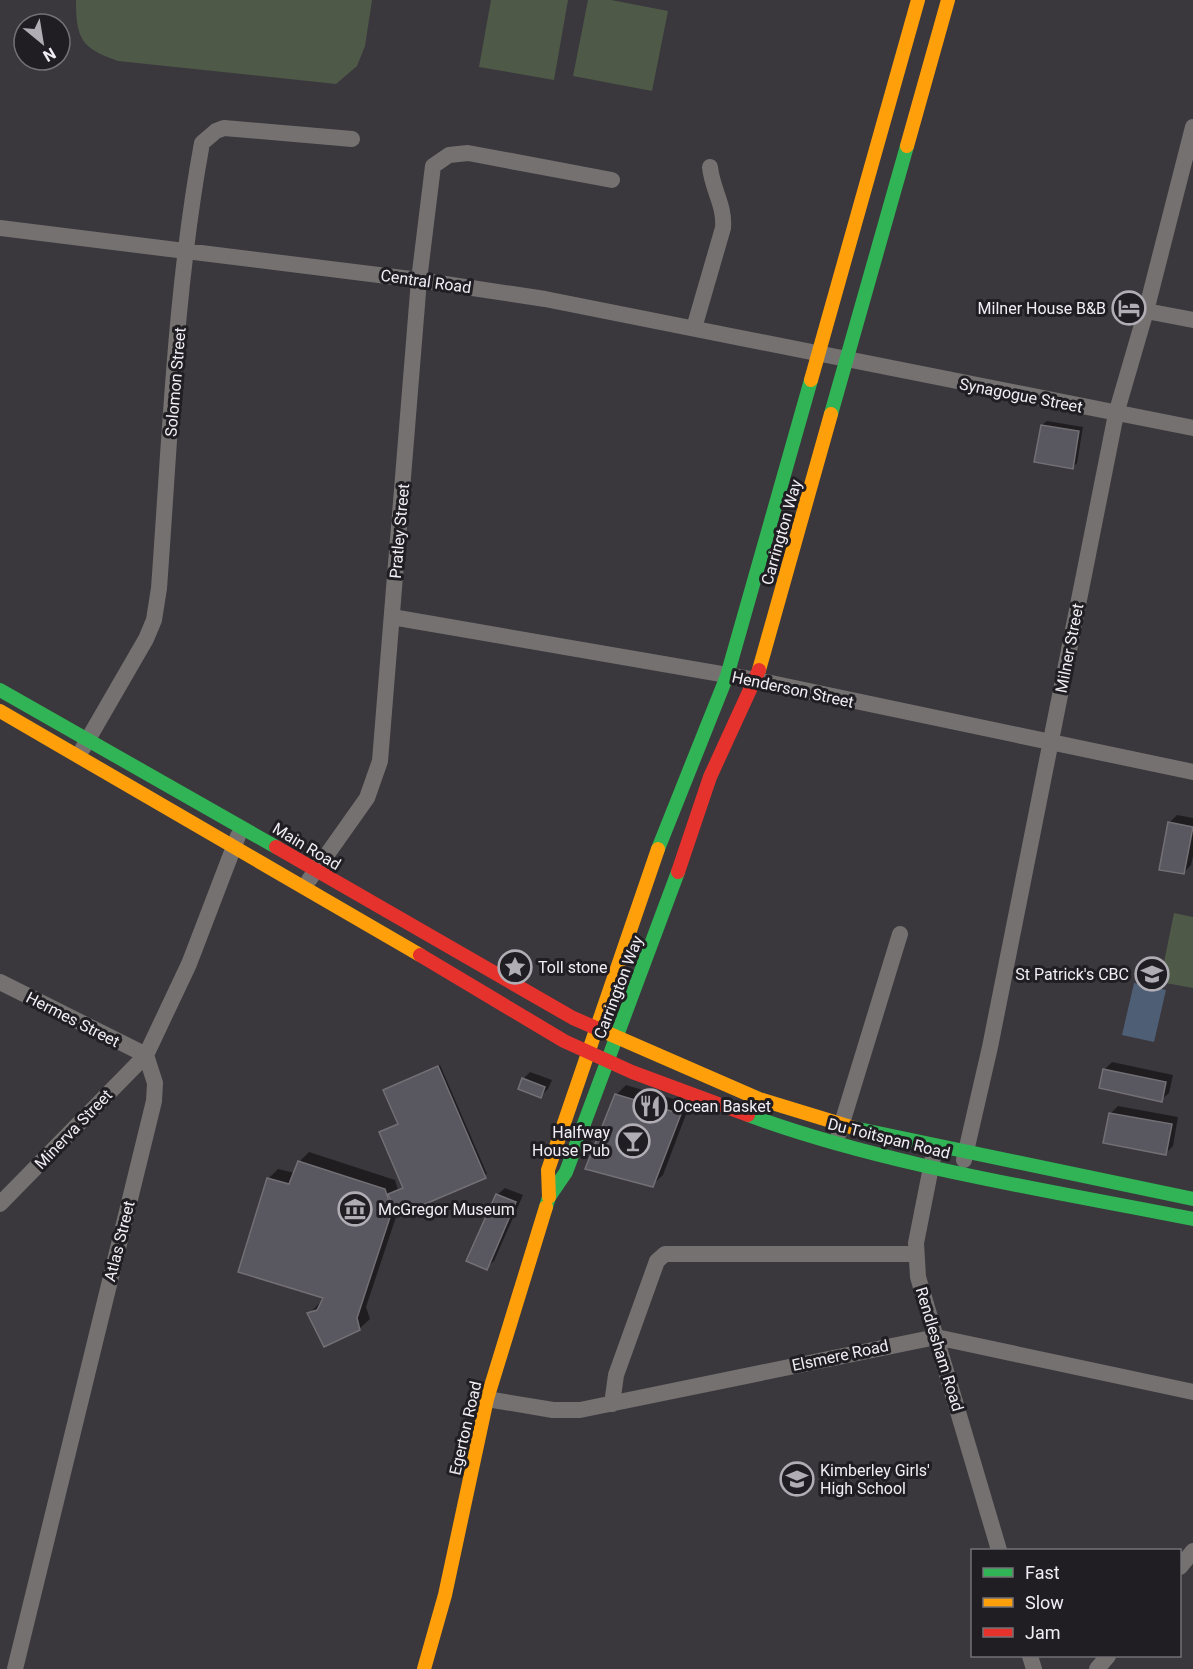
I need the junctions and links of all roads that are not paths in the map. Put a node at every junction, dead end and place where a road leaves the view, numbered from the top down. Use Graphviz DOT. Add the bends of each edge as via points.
graph roads {
  1 [pos="918,0"];
  2 [pos="948,0"];
  3 [pos="1193,127"];
  4 [pos="352,139"];
  5 [pos="1188,160"];
  6 [pos="710,167"];
  7 [pos="612,180"];
  8 [pos="0,228"];
  9 [pos="187,252"];
  10 [pos="419,280"];
  11 [pos="1146,311"];
  12 [pos="1193,320"];
  13 [pos="694,328"];
  14 [pos="820,355"];
  15 [pos="848,361"];
  16 [pos="1116,414"];
  17 [pos="1193,428"];
  18 [pos="392,617"];
  19 [pos="727,676"];
  20 [pos="756,680"];
  21 [pos="0,690"];
  22 [pos="0,711"];
  23 [pos="87,740"];
  24 [pos="1050,744"];
  25 [pos="78,758"];
  26 [pos="1193,772"];
  27 [pos="241,826"];
  28 [pos="236,846"];
  29 [pos="315,871"];
  30 [pos="306,886"];
  31 [pos="900,934"];
  32 [pos="0,982"];
  33 [pos="596,1030"];
  34 [pos="616,1038"];
  35 [pos="588,1051"];
  36 [pos="146,1055"];
  37 [pos="608,1060"];
  38 [pos="840,1124"];
  39 [pos="838,1143"];
  40 [pos="935,1145"];
  41 [pos="965,1152"];
  42 [pos="930,1166"];
  43 [pos="962,1173"];
  44 [pos="3,1196"];
  45 [pos="549,1197"];
  46 [pos="1193,1199"];
  47 [pos="1193,1219"];
  48 [pos="916,1254"];
  49 [pos="936,1337"];
  50 [pos="1193,1392"];
  51 [pos="487,1399"];
  52 [pos="612,1404"];
  53 [pos="998,1549"];
  54 [pos="1193,1551"];
  55 [pos="1181,1566"];
  56 [pos="1107,1657"];
  57 [pos="15,1669"];
  58 [pos="424,1669"];
  59 [pos="1097,1669"];
  1 -- 14 [label="street, Carrington Way"];
  2 -- 15 [label="street, Carrington Way"];
  3 -- 5 [label="street, Milner Street"];
  4 -- 9 [label="street, Solomon Street" via="216,130 202,143"];
  5 -- 11 [label="street, Milner Street"];
  6 -- 13 [label="street" via="711,181 724,213 723,228"];
  7 -- 10 [label="street, Pratley Street" via="468,153 441,158 433,166"];
  8 -- 9 [label="street, Central Road"];
  9 -- 10 [label="street, Central Road"];
  9 -- 23 [label="street, Solomon Street" via="154,620"];
  10 -- 13 [label="street, Central Road"];
  10 -- 18 [label="street, Pratley Street"];
  11 -- 12 [label="street"];
  11 -- 16 [label="street, Milner Street"];
  13 -- 14 [label="street, Central Road"];
  14 -- 15 [label="street, Central Road"];
  14 -- 19 [label="street, Carrington Way"];
  15 -- 16 [label="street, Synagogue Street"];
  15 -- 20 [label="street, Carrington Way"];
  16 -- 17 [label="street, Synagogue Street"];
  16 -- 24 [label="street, Milner Street"];
  18 -- 19 [label="street, Henderson Street"];
  18 -- 29 [label="street, Pratley Street" via="380,761 367,798"];
  19 -- 20 [label="street, Henderson Street"];
  19 -- 33 [label="street, Carrington Way" via="688,764"];
  20 -- 24 [label="street, Henderson Street"];
  20 -- 34 [label="street, Carrington Way" via="710,777 665,912"];
  21 -- 23 [label="street, Main Road"];
  22 -- 25 [label="street"];
  23 -- 25 [label="street, Solomon Street"];
  23 -- 27 [label="street, Main Road"];
  24 -- 26 [label="street, Henderson Street"];
  24 -- 41 [label="street, Milner Street" via="990,1047"];
  25 -- 28 [label="street"];
  27 -- 28 [label="street"];
  27 -- 29 [label="street, Main Road"];
  28 -- 30 [label="street"];
  28 -- 36 [label="street" via="189,964"];
  29 -- 30 [label="street, Pratley Street"];
  29 -- 33 [label="street, Main Road"];
  30 -- 35 [label="street" via="564,1041"];
  31 -- 38 [label="street"];
  32 -- 36 [label="street, Hermes Street"];
  33 -- 34 [label="street, Du Toitspan Road"];
  33 -- 35 [label="street, Carrington Way"];
  34 -- 37 [label="street, Carrington Way"];
  34 -- 38 [label="street, Du Toitspan Road" via="759,1099"];
  35 -- 37 [label="street, Du Toitspan Road"];
  35 -- 45 [label="street, Egerton Road" via="548,1170"];
  36 -- 44 [label="street, Minerva Street"];
  36 -- 57 [label="street, Atlas Street" via="155,1083 154,1101"];
  37 -- 39 [label="street, Du Toitspan Road" via="753,1118"];
  37 -- 45 [label="street, Egerton Road" via="566,1172"];
  38 -- 39 [label="street"];
  38 -- 40 [label="street, Du Toitspan Road"];
  39 -- 42 [label="street, Du Toitspan Road"];
  40 -- 41 [label="street, Du Toitspan Road"];
  40 -- 42 [label="street, Rendlesham Road"];
  41 -- 43 [label="street, Milner Street"];
  41 -- 46 [label="street, Du Toitspan Road"];
  42 -- 43 [label="street, Du Toitspan Road"];
  42 -- 48 [label="street, Rendlesham Road"];
  43 -- 47 [label="street, Du Toitspan Road"];
  45 -- 51 [label="street, Egerton Road"];
  48 -- 49 [label="street, Rendlesham Road" via="918,1277"];
  48 -- 52 [label="street" via="665,1254 657,1261 616,1375"];
  49 -- 50 [label="street, Elsmere Road"];
  49 -- 52 [label="street, Elsmere Road"];
  49 -- 53 [label="street, Rendlesham Road"];
  51 -- 52 [label="street, Elsmere Road" via="567,1411"];
  51 -- 58 [label="street, Egerton Road" via="445,1594"];
  54 -- 55 [label="street"];
  56 -- 59 [label="street"];
}
